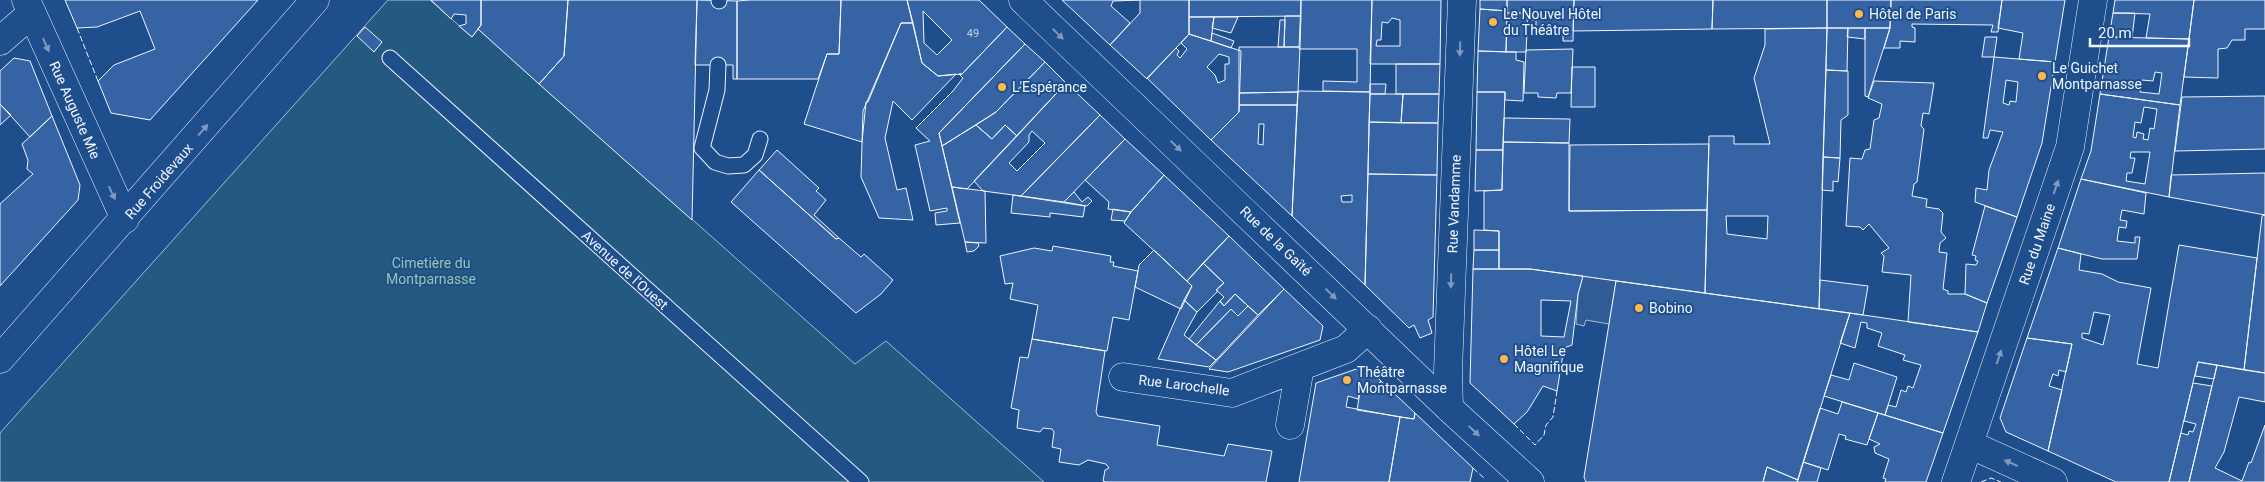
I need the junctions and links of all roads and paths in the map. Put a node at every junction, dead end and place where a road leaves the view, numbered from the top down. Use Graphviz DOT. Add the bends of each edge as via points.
graph roads {
  1 [pos="315,0"];
  2 [pos="1023,0"];
  3 [pos="1462,0"];
  4 [pos="2093,0"];
  5 [pos="29,6"];
  6 [pos="0,41"];
  7 [pos="390,58"];
  8 [pos="718,65"];
  9 [pos="760,139"];
  10 [pos="125,219"];
  11 [pos="1368,329"];
  12 [pos="0,360"];
  13 [pos="1300,367"];
  14 [pos="1123,378"];
  15 [pos="1450,408"];
  16 [pos="1290,425"];
  17 [pos="1969,444"];
  18 [pos="861,482"];
  19 [pos="1530,482"];
  20 [pos="1956,482"];
  21 [pos="2053,482"];
  10 -- 1 [label="street, Rue Froidevaux, one-way"];
  2 -- 11 [label="street, Rue de la Gaîté, one-way"];
  3 -- 15 [label="street, Rue Vandamme, one-way" via="1448,371"];
  17 -- 4 [label="street, Rue du Maine, one-way" via="2070,147"];
  5 -- 6 [label="street"];
  5 -- 10 [label="street, Rue Auguste Mie, one-way"];
  7 -- 18 [label="lane, Avenue de l'Ouest"];
  8 -- 9 [label="lane" via="718,90 702,148 715,162 728,166 744,165 756,155"];
  10 -- 12 [label="street, Rue Froidevaux"];
  11 -- 13 [label="street, Rue Larochelle" via="1346,349"];
  11 -- 15 [label="street, Rue de la Gaîté"];
  13 -- 14 [label="street, Rue Larochelle" via="1232,393"];
  13 -- 16 [label="street"];
  15 -- 19 [label="street, Rue de la Gaîté, one-way"];
  17 -- 20 [label="street, Rue du Maine"];
  21 -- 17 [label="street, one-way"];
}
